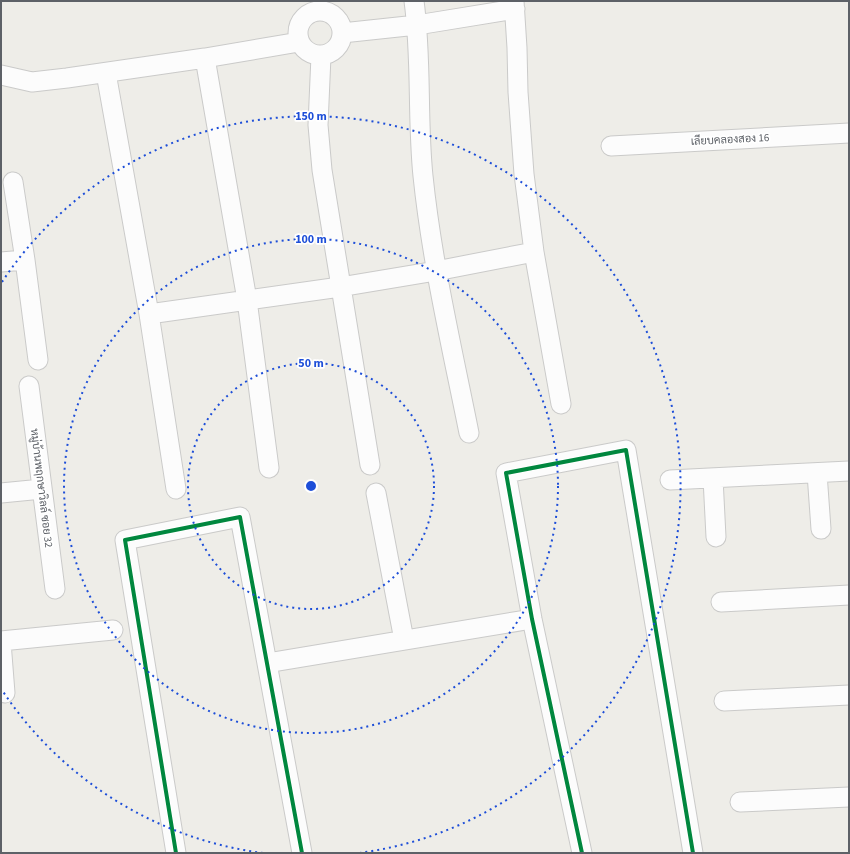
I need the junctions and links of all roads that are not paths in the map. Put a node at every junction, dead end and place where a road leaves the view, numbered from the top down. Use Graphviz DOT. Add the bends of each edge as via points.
graph roads {
  1 [pos="414,1"];
  2 [pos="515,5"];
  3 [pos="307,8"];
  4 [pos="337,17"];
  5 [pos="417,25"];
  6 [pos="299,42"];
  7 [pos="321,56"];
  8 [pos="205,58"];
  9 [pos="106,73"];
  10 [pos="1,75"];
  11 [pos="849,133"];
  12 [pos="611,146"];
  13 [pos="13,182"];
  14 [pos="534,252"];
  15 [pos="25,260"];
  16 [pos="1,262"];
  17 [pos="436,271"];
  18 [pos="340,287"];
  19 [pos="247,300"];
  20 [pos="149,314"];
  21 [pos="38,360"];
  22 [pos="29,386"];
  23 [pos="561,404"];
  24 [pos="469,433"];
  25 [pos="370,465"];
  26 [pos="269,468"];
  27 [pos="849,471"];
  28 [pos="817,473"];
  29 [pos="713,478"];
  30 [pos="670,480"];
  31 [pos="42,489"];
  32 [pos="176,489"];
  33 [pos="1,493"];
  34 [pos="376,493"];
  35 [pos="821,529"];
  36 [pos="716,537"];
  37 [pos="55,589"];
  38 [pos="849,595"];
  39 [pos="721,602"];
  40 [pos="532,619"];
  41 [pos="113,630"];
  42 [pos="404,640"];
  43 [pos="1,641"];
  44 [pos="267,663"];
  45 [pos="5,693"];
  46 [pos="849,695"];
  47 [pos="724,701"];
  48 [pos="849,797"];
  49 [pos="740,802"];
  50 [pos="176,853"];
  51 [pos="302,853"];
  52 [pos="582,853"];
  53 [pos="693,853"];
  1 -- 5 [label="street"];
  2 -- 5 [label="street"];
  2 -- 14 [label="street" via="524,174"];
  3 -- 4 [label="street"];
  3 -- 6 [label="street" via="298,28"];
  4 -- 5 [label="street"];
  4 -- 7 [label="street" via="339,44 332,52"];
  5 -- 17 [label="street" via="420,144"];
  6 -- 7 [label="street" via="308,52"];
  6 -- 8 [label="street"];
  7 -- 18 [label="street" via="318,125 322,170"];
  8 -- 9 [label="street"];
  8 -- 19 [label="street"];
  9 -- 10 [label="street" via="32,82"];
  9 -- 20 [label="street"];
  11 -- 12 [label="street, เลียบคลองสอง 16"];
  13 -- 15 [label="street"];
  14 -- 17 [label="street"];
  14 -- 23 [label="street"];
  15 -- 16 [label="street"];
  15 -- 21 [label="street"];
  17 -- 18 [label="street"];
  17 -- 24 [label="street"];
  18 -- 19 [label="street"];
  18 -- 25 [label="street"];
  19 -- 20 [label="street"];
  19 -- 26 [label="street"];
  20 -- 32 [label="street"];
  22 -- 31 [label="street, หมู่บ้านพฤกษาวิลล์ ซอย 32"];
  27 -- 28 [label="street"];
  28 -- 29 [label="street"];
  28 -- 35 [label="street"];
  29 -- 30 [label="street"];
  29 -- 36 [label="street"];
  31 -- 33 [label="street"];
  31 -- 37 [label="street, หมู่บ้านพฤกษาวิลล์ ซอย 32"];
  34 -- 42 [label="street"];
  38 -- 39 [label="street"];
  40 -- 42 [label="street"];
  40 -- 52 [label="street"];
  40 -- 53 [label="street" via="506,473 626,450"];
  41 -- 43 [label="street"];
  42 -- 44 [label="street"];
  43 -- 45 [label="street"];
  44 -- 50 [label="street" via="240,518 125,540"];
  44 -- 51 [label="street"];
  46 -- 47 [label="street"];
  48 -- 49 [label="street"];
}
